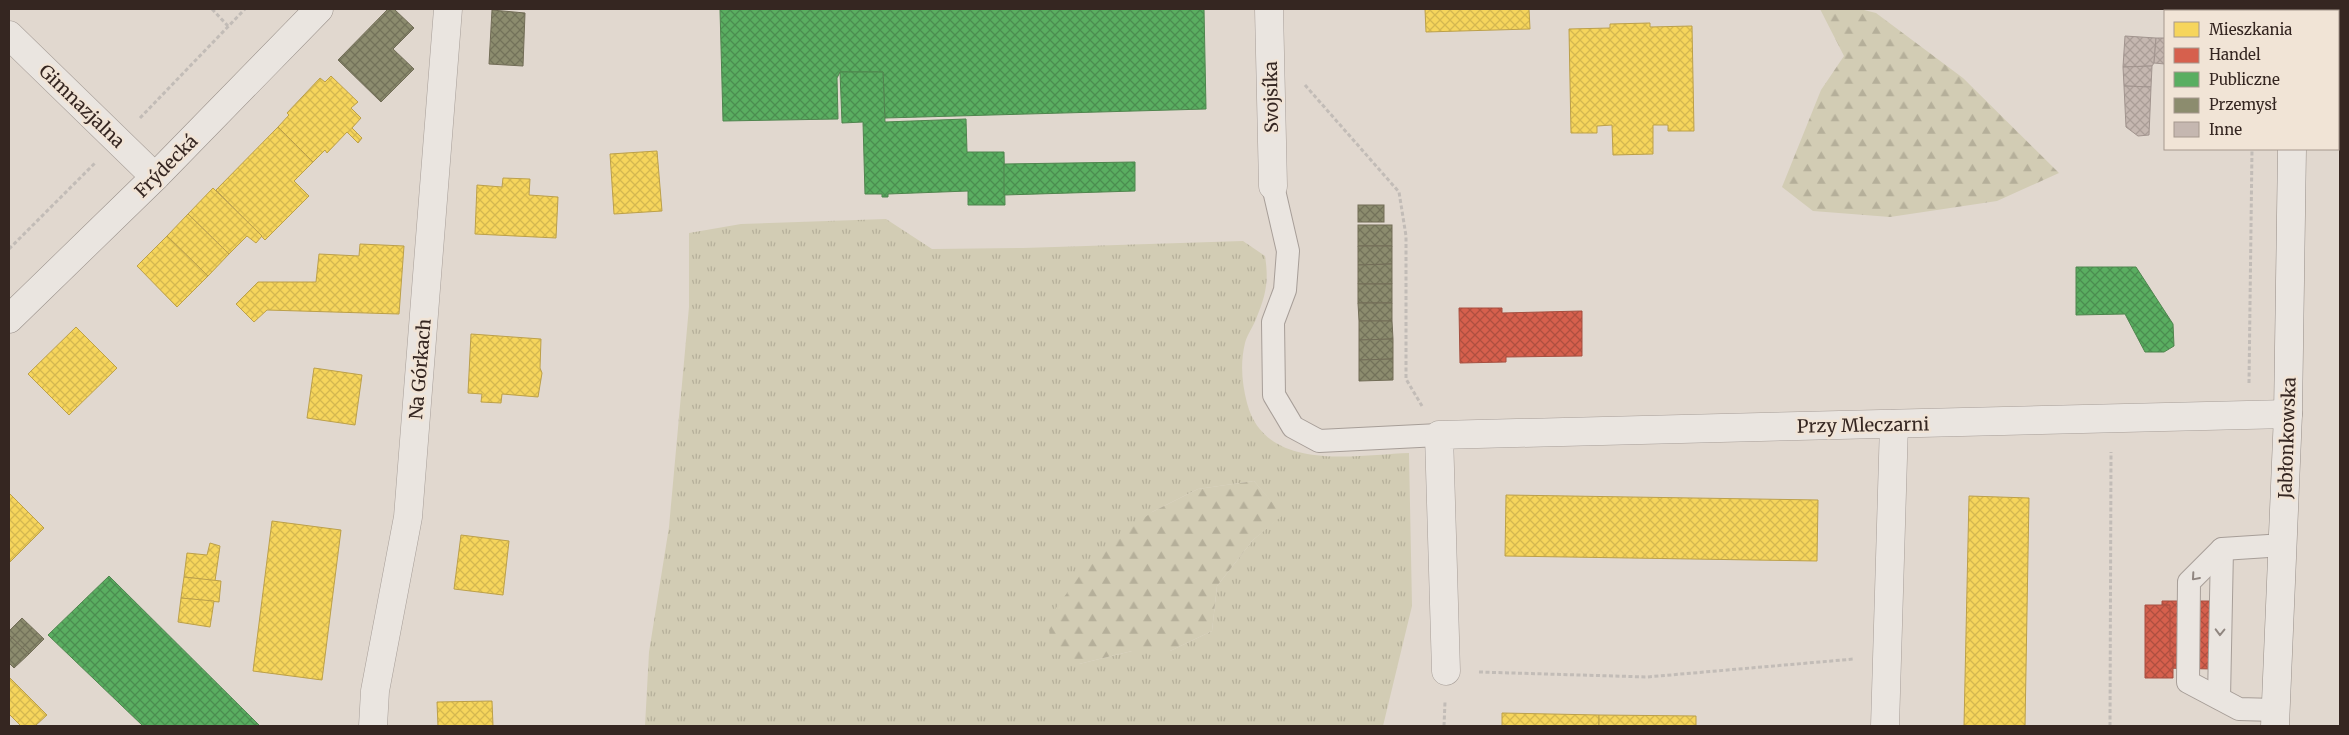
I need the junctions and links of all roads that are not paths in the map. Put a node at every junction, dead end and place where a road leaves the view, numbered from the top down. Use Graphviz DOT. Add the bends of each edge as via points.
graph roads {
  1 [pos="319,9"];
  2 [pos="448,9"];
  3 [pos="1270,9"];
  4 [pos="9,35"];
  5 [pos="2292,150"];
  6 [pos="155,178"];
  7 [pos="1273,186"];
  8 [pos="9,319"];
  9 [pos="2288,414"];
  10 [pos="1894,424"];
  11 [pos="1439,435"];
  12 [pos="2284,545"];
  13 [pos="2222,549"];
  14 [pos="1446,671"];
  15 [pos="2219,698"];
  16 [pos="2275,718"];
  17 [pos="373,726"];
  18 [pos="1885,726"];
  1 -- 6 [label="street, Frýdecká"];
  2 -- 17 [label="street, Na Górkach" via="408,517 375,690"];
  3 -- 7 [label="street, Svojsíka"];
  4 -- 6 [label="street, Gimnazjalna"];
  5 -- 9 [label="street, Jabłonkowska"];
  6 -- 8 [label="street, Frýdecká"];
  7 -- 11 [label="lane" via="1288,251 1285,290 1273,322 1274,395 1293,427 1319,441"];
  9 -- 10 [label="street, Przy Mleczarni"];
  9 -- 12 [label="street, Jabłonkowska"];
  10 -- 11 [label="street, Przy Mleczarni"];
  10 -- 18 [label="street"];
  11 -- 14 [label="street"];
  12 -- 13 [label="lane"];
  12 -- 16 [label="street, Jabłonkowska"];
  13 -- 15 [label="lane, one-way"];
  13 -- 15 [label="lane, one-way" via="2189,582 2188,682"];
  15 -- 16 [label="lane" via="2239,709"];
}
